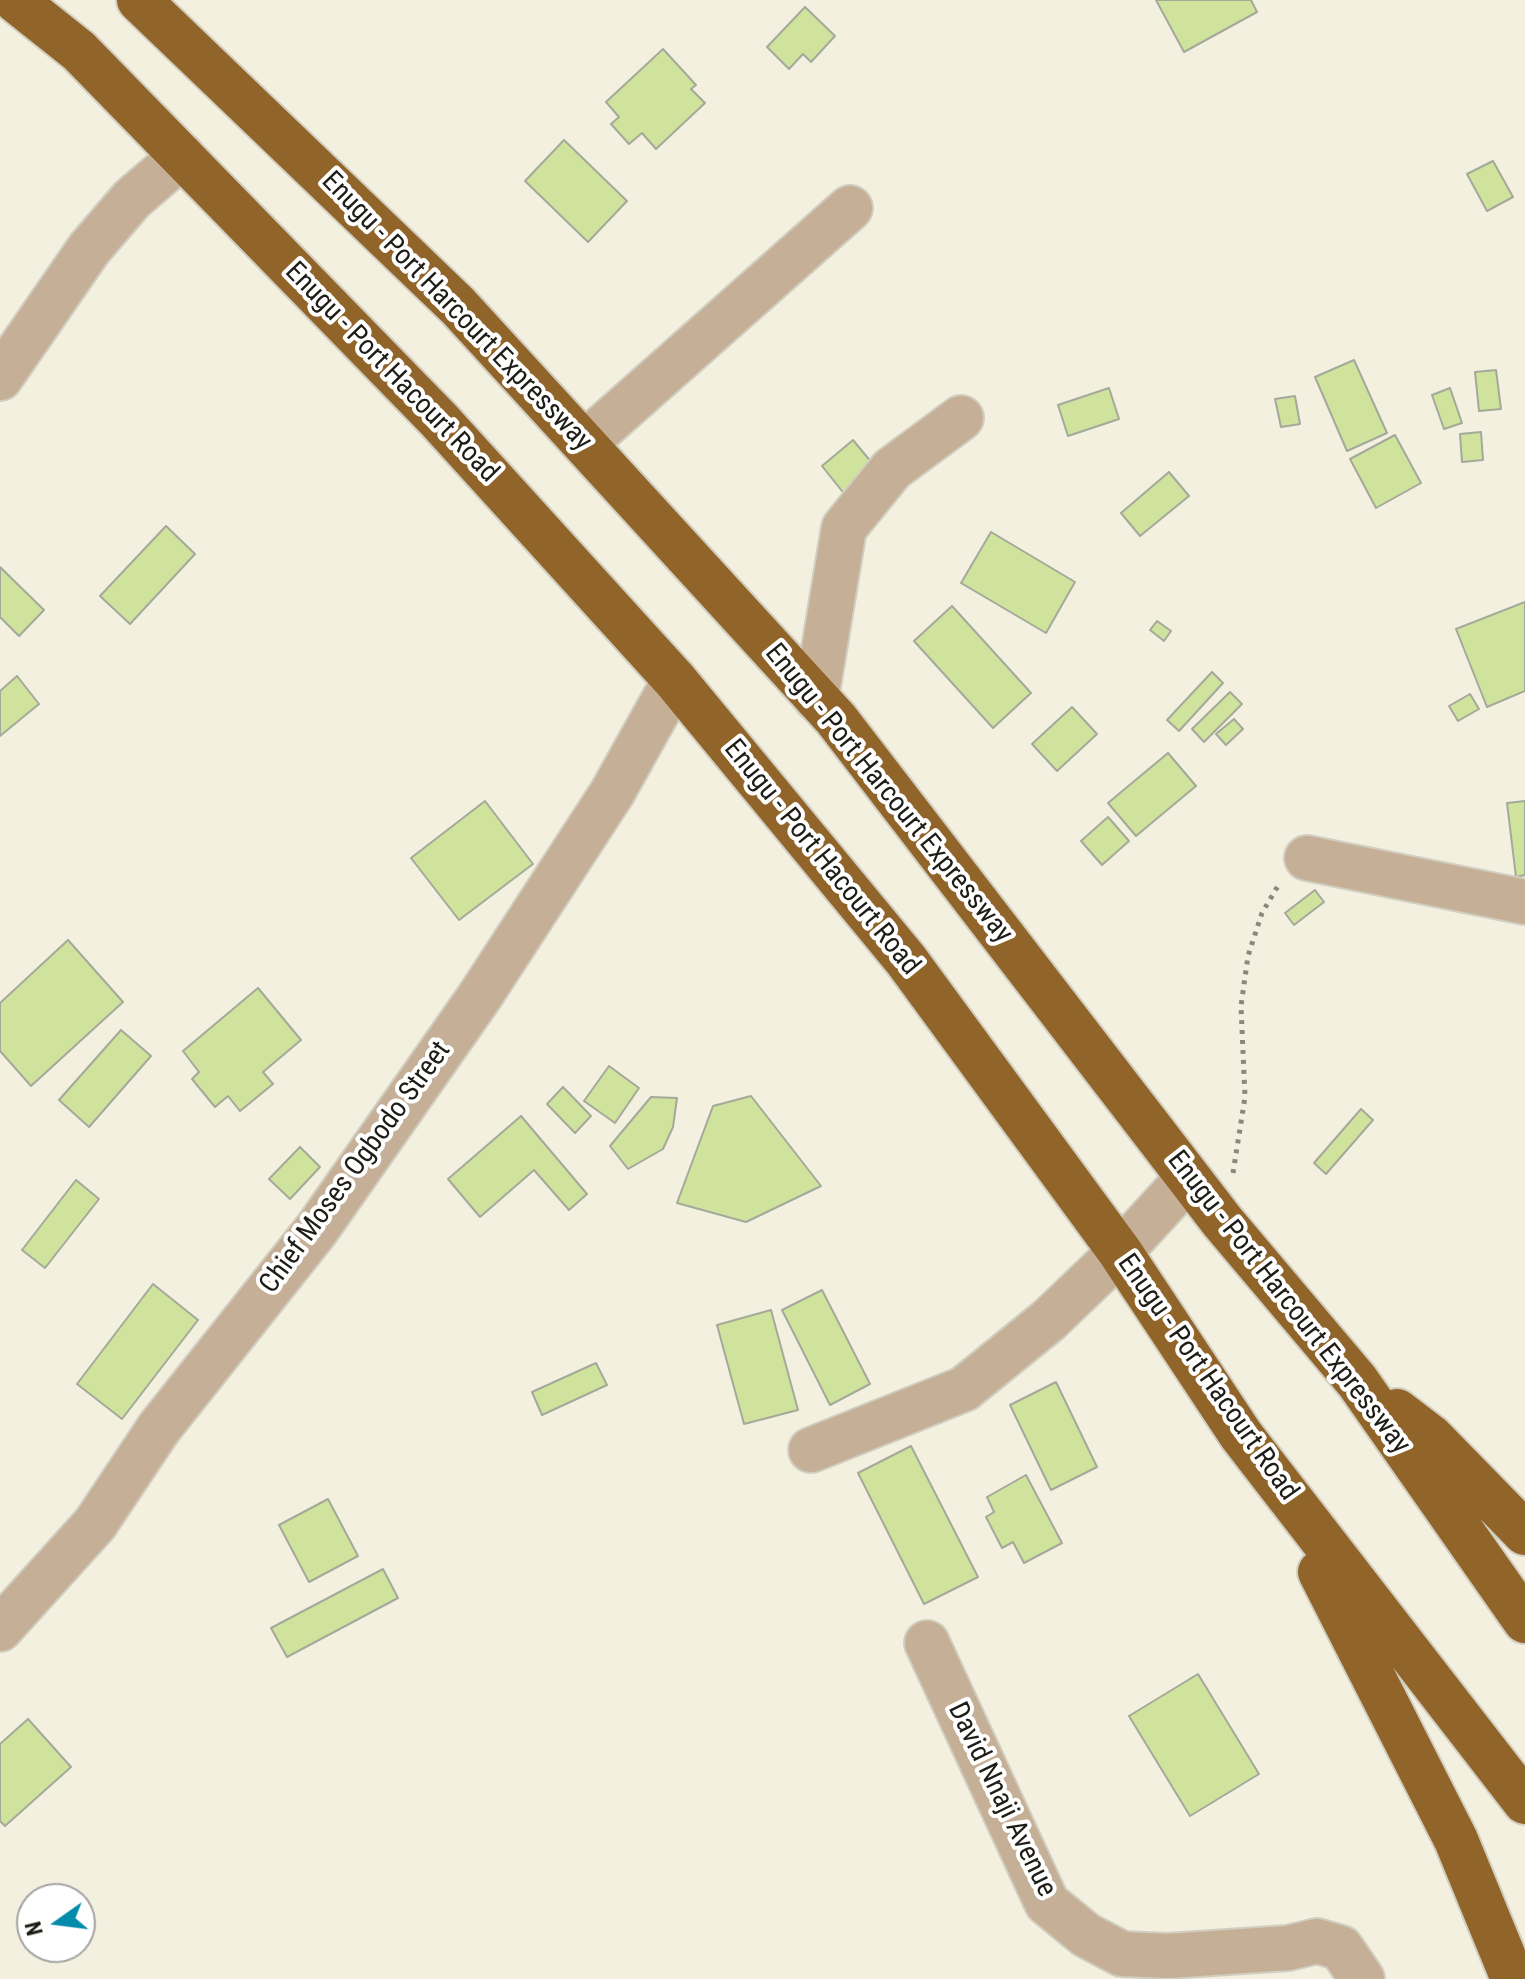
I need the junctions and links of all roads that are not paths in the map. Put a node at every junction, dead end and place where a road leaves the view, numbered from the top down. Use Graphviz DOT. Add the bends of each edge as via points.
graph roads {
  1 [pos="15,0"];
  2 [pos="139,0"];
  3 [pos="182,156"];
  4 [pos="850,208"];
  5 [pos="0,378"];
  6 [pos="961,418"];
  7 [pos="585,443"];
  8 [pos="675,680"];
  9 [pos="816,698"];
  10 [pos="1307,858"];
  11 [pos="1525,902"];
  12 [pos="1188,1178"];
  13 [pos="1120,1252"];
  14 [pos="1357,1381"];
  15 [pos="1241,1435"];
  16 [pos="811,1450"];
  17 [pos="1525,1533"];
  18 [pos="1525,1621"];
  19 [pos="0,1629"];
  20 [pos="927,1643"];
  21 [pos="1525,1802"];
  22 [pos="1362,1979"];
  23 [pos="1513,1979"];
  1 -- 3 [label="highway, Enugu - Port Hacourt Road" via="79,51"];
  2 -- 7 [label="highway, Enugu - Port Harcourt Expressway" via="458,306"];
  3 -- 5 [label="street" via="132,199 89,249"];
  3 -- 8 [label="highway, Enugu - Port Hacourt Road" via="439,420"];
  4 -- 7 [label="street"];
  6 -- 9 [label="street" via="892,469 844,528"];
  7 -- 9 [label="highway, Enugu - Port Harcourt Expressway"];
  8 -- 13 [label="highway, Enugu - Port Hacourt Road" via="906,960"];
  8 -- 19 [label="street, Chief Moses Ogbodo Street" via="612,793 480,996 317,1229 159,1428 95,1524"];
  9 -- 12 [label="highway, Enugu - Port Harcourt Expressway"];
  10 -- 11 [label="street"];
  12 -- 13 [label="street"];
  12 -- 14 [label="highway, Enugu - Port Harcourt Expressway"];
  13 -- 15 [label="highway, Enugu - Port Hacourt Road"];
  13 -- 16 [label="street" via="1049,1320 964,1389"];
  14 -- 17 [label="highway" via="1431,1437"];
  14 -- 18 [label="highway, Enugu - Port Harcourt Expressway"];
  15 -- 21 [label="highway, Enugu - Port Hacourt Road"];
  15 -- 23 [label="highway" via="1333,1594 1456,1840"];
  20 -- 22 [label="street, David Nnaji Avenue" via="1047,1903 1086,1935 1122,1954 1152,1955 1288,1948 1317,1941 1341,1948"];
}
